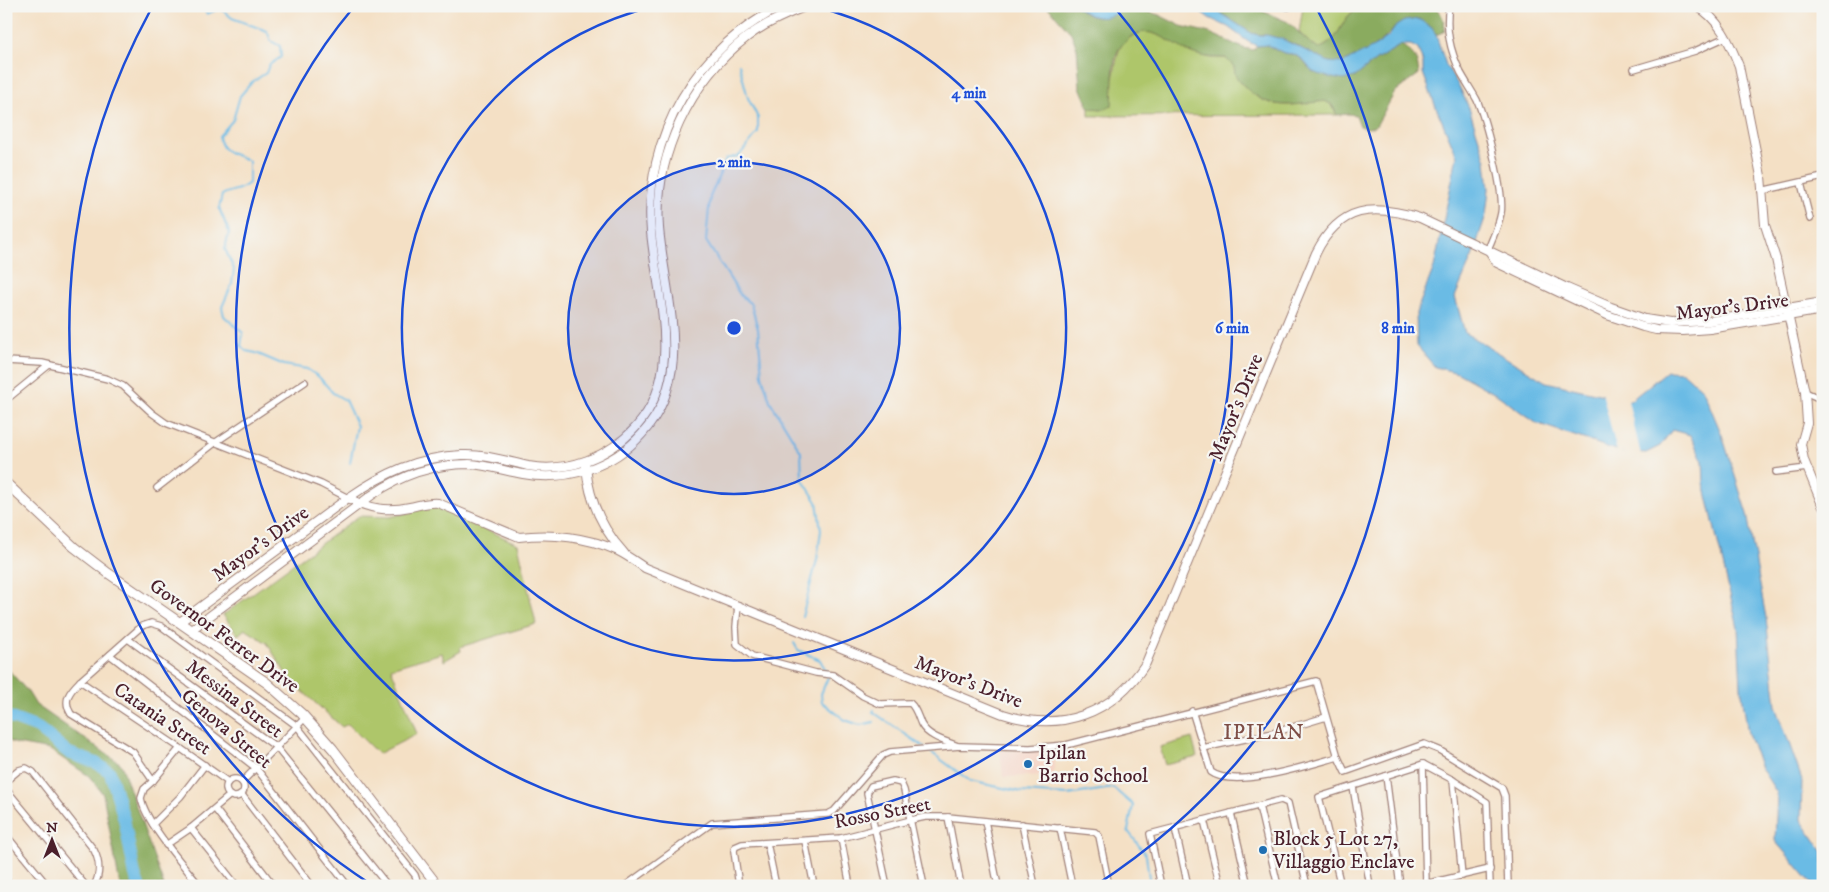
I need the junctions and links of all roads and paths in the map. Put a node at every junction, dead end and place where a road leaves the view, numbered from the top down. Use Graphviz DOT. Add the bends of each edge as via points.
graph roads {
  1 [pos="782,6"];
  2 [pos="807,6"];
  3 [pos="1449,6"];
  4 [pos="1696,6"];
  5 [pos="1726,37"];
  6 [pos="1634,69"];
  7 [pos="1823,178"];
  8 [pos="1801,183"];
  9 [pos="1761,191"];
  10 [pos="1810,219"];
  11 [pos="1485,247"];
  12 [pos="1823,302"];
  13 [pos="1823,310"];
  14 [pos="1788,312"];
  15 [pos="6,361"];
  16 [pos="49,365"];
  17 [pos="305,382"];
  18 [pos="1805,392"];
  19 [pos="6,400"];
  20 [pos="1823,400"];
  21 [pos="216,442"];
  22 [pos="586,461"];
  23 [pos="1807,468"];
  24 [pos="586,470"];
  25 [pos="1776,472"];
  26 [pos="6,483"];
  27 [pos="157,488"];
  28 [pos="348,498"];
  29 [pos="361,504"];
  30 [pos="1823,507"];
  31 [pos="627,556"];
  32 [pos="738,606"];
  33 [pos="180,622"];
  34 [pos="192,630"];
  35 [pos="128,639"];
  36 [pos="110,655"];
  37 [pos="80,681"];
  38 [pos="1192,711"];
  39 [pos="1326,717"];
  40 [pos="305,718"];
  41 [pos="297,726"];
  42 [pos="960,746"];
  43 [pos="276,747"];
  44 [pos="180,748"];
  45 [pos="1203,748"];
  46 [pos="1338,757"];
  47 [pos="1423,764"];
  48 [pos="205,766"];
  49 [pos="256,768"];
  50 [pos="1386,776"];
  51 [pos="6,780"];
  52 [pos="1453,780"];
  53 [pos="153,781"];
  54 [pos="228,782"];
  55 [pos="242,782"];
  56 [pos="1353,786"];
  57 [pos="6,789"];
  58 [pos="242,795"];
  59 [pos="229,796"];
  60 [pos="1259,806"];
  61 [pos="215,809"];
  62 [pos="1230,813"];
  63 [pos="948,817"];
  64 [pos="911,820"];
  65 [pos="1204,820"];
  66 [pos="985,821"];
  67 [pos="153,824"];
  68 [pos="1022,824"];
  69 [pos="191,828"];
  70 [pos="1060,828"];
  71 [pos="1175,828"];
  72 [pos="876,830"];
  73 [pos="6,835"];
  74 [pos="841,838"];
  75 [pos="805,841"];
  76 [pos="767,843"];
  77 [pos="166,844"];
  78 [pos="1490,869"];
  79 [pos="1462,876"];
  80 [pos="6,880"];
  81 [pos="1426,884"];
  82 [pos="436,885"];
  83 [pos="11,886"];
  84 [pos="48,886"];
  85 [pos="86,886"];
  86 [pos="94,886"];
  87 [pos="200,886"];
  88 [pos="237,886"];
  89 [pos="274,886"];
  90 [pos="312,886"];
  91 [pos="348,886"];
  92 [pos="388,886"];
  93 [pos="416,886"];
  94 [pos="625,886"];
  95 [pos="739,886"];
  96 [pos="776,886"];
  97 [pos="814,886"];
  98 [pos="850,886"];
  99 [pos="887,886"];
  100 [pos="924,886"];
  101 [pos="961,886"];
  102 [pos="998,886"];
  103 [pos="1035,886"];
  104 [pos="1072,886"];
  105 [pos="1109,886"];
  106 [pos="1161,886"];
  107 [pos="1188,886"];
  108 [pos="1220,886"];
  109 [pos="1248,886"];
  110 [pos="1278,886"];
  111 [pos="1307,886"];
  112 [pos="1340,886"];
  113 [pos="1370,886"];
  114 [pos="1400,886"];
  115 [pos="1418,886"];
  116 [pos="1490,886"];
  117 [pos="1508,886"];
  1 -- 22 [label="street" via="752,22 720,49 687,89 667,127 654,173 650,213 665,346 661,379 651,405 637,426 612,448"];
  2 -- 24 [label="street" via="759,28 733,48 703,82 679,122 666,159 659,206 674,343 671,379 660,408 634,443 614,458"];
  3 -- 11 [label="street" via="1450,45 1477,100 1501,195 1500,217"];
  4 -- 5 [label="street" via="1714,18"];
  5 -- 6 [label="street" via="1696,51"];
  5 -- 9 [label="street" via="1739,66"];
  7 -- 8 [label="street"];
  8 -- 9 [label="street"];
  8 -- 10 [label="street"];
  9 -- 14 [label="street" via="1764,226"];
  11 -- 14 [label="street, Mayor's Drive" via="1656,330 1710,329"];
  11 -- 32 [label="street, Mayor's Drive" via="1426,220 1389,210 1362,211 1336,224 1324,236 1153,650 1128,688 1084,715 1038,721 1014,717"];
  12 -- 14 [label="street, Mayor's Drive"];
  13 -- 14 [label="street, Mayor's Drive"];
  14 -- 18 [label="street"];
  15 -- 16 [label="street"];
  16 -- 19 [label="street"];
  16 -- 21 [label="street" via="117,382 166,423"];
  17 -- 21 [label="street"];
  18 -- 20 [label="street"];
  18 -- 23 [label="street" via="1807,423 1801,444"];
  21 -- 27 [label="street"];
  21 -- 28 [label="street"];
  22 -- 24 [label="street"];
  22 -- 28 [label="street" via="548,467 478,456 430,458 387,473"];
  23 -- 25 [label="street"];
  23 -- 30 [label="street"];
  24 -- 29 [label="street" via="538,476 469,464 437,467 391,483"];
  24 -- 31 [label="street" via="601,522"];
  26 -- 33 [label="main road, Governor Ferrer Drive" via="74,547"];
  28 -- 29 [label="street, Mayor's Drive"];
  28 -- 33 [label="street, Mayor's Drive"];
  29 -- 31 [label="street, Mayor's Drive" via="390,510 438,503 519,536 548,535 576,539"];
  29 -- 34 [label="street, Mayor's Drive"];
  31 -- 32 [label="street, Mayor's Drive" via="645,568"];
  32 -- 42 [label="street" via="738,644 748,653 833,675 880,704 910,703 928,732"];
  33 -- 34 [label="main road, Governor Ferrer Drive"];
  34 -- 40 [label="main road, Governor Ferrer Drive" via="267,683"];
  35 -- 36 [label="street"];
  35 -- 41 [label="street" via="142,626 157,624"];
  35 -- 43 [label="street, Messina Street"];
  36 -- 37 [label="street"];
  36 -- 49 [label="street, Genova Street"];
  37 -- 44 [label="street, Catania Street"];
  37 -- 53 [label="street" via="67,697 71,714 133,752"];
  38 -- 39 [label="street" via="1316,681"];
  38 -- 42 [label="street" via="1066,745 1030,748"];
  38 -- 45 [label="street"];
  39 -- 45 [label="street" via="1273,733"];
  39 -- 46 [label="street"];
  40 -- 41 [label="street"];
  40 -- 82 [label="main road, Governor Ferrer Drive" via="333,749"];
  41 -- 43 [label="street"];
  41 -- 93 [label="street" via="415,875"];
  42 -- 94 [label="street" via="883,755 828,814 712,823"];
  43 -- 49 [label="street"];
  43 -- 92 [label="street, Messina Street"];
  44 -- 48 [label="street, Catania Street"];
  44 -- 53 [label="street"];
  45 -- 46 [label="street" via="1211,772 1227,777 1266,777"];
  46 -- 117 [label="street" via="1345,772 1424,744 1499,784 1505,796"];
  47 -- 50 [label="street"];
  47 -- 52 [label="street"];
  47 -- 81 [label="street"];
  48 -- 54 [label="street, Catania Street"];
  48 -- 67 [label="street"];
  49 -- 55 [label="street"];
  49 -- 91 [label="street, Genova Street"];
  50 -- 56 [label="street"];
  50 -- 114 [label="street"];
  51 -- 86 [label="street" via="19,770 26,768 32,772 94,850 99,872"];
  52 -- 78 [label="street" via="1487,802"];
  52 -- 79 [label="street"];
  53 -- 67 [label="street" via="144,789 141,798"];
  54 -- 55 [label="street" via="236,779"];
  54 -- 59 [label="street" via="225,790"];
  55 -- 58 [label="street"];
  56 -- 112 [label="street" via="1320,797"];
  56 -- 113 [label="street"];
  57 -- 85 [label="street"];
  58 -- 59 [label="street" via="236,798"];
  58 -- 90 [label="street"];
  59 -- 61 [label="street"];
  60 -- 62 [label="street"];
  60 -- 110 [label="street"];
  60 -- 111 [label="street" via="1281,800 1288,803"];
  61 -- 69 [label="street"];
  61 -- 89 [label="street"];
  62 -- 65 [label="street"];
  62 -- 109 [label="street"];
  63 -- 64 [label="street, Rosso Street"];
  63 -- 66 [label="street, Rosso Street"];
  63 -- 101 [label="street"];
  64 -- 72 [label="street, Rosso Street"];
  64 -- 72 [label="street" via="901,783 875,784 867,793"];
  64 -- 100 [label="street"];
  65 -- 71 [label="street"];
  65 -- 108 [label="street"];
  66 -- 68 [label="street, Rosso Street"];
  66 -- 102 [label="street"];
  67 -- 77 [label="street"];
  68 -- 70 [label="street, Rosso Street"];
  68 -- 103 [label="street"];
  69 -- 77 [label="street"];
  69 -- 88 [label="street"];
  70 -- 104 [label="street"];
  70 -- 105 [label="street, Rosso Street" via="1095,832 1099,836"];
  71 -- 106 [label="street" via="1150,834"];
  71 -- 107 [label="street"];
  72 -- 74 [label="street, Rosso Street"];
  72 -- 99 [label="street"];
  73 -- 84 [label="street"];
  74 -- 75 [label="street, Rosso Street"];
  74 -- 98 [label="street"];
  75 -- 76 [label="street, Rosso Street"];
  75 -- 97 [label="street"];
  76 -- 95 [label="street, Rosso Street" via="735,847"];
  76 -- 96 [label="street"];
  77 -- 87 [label="street"];
  78 -- 79 [label="street"];
  78 -- 116 [label="street"];
  79 -- 81 [label="street"];
  80 -- 83 [label="street"];
  81 -- 115 [label="street"];
}
